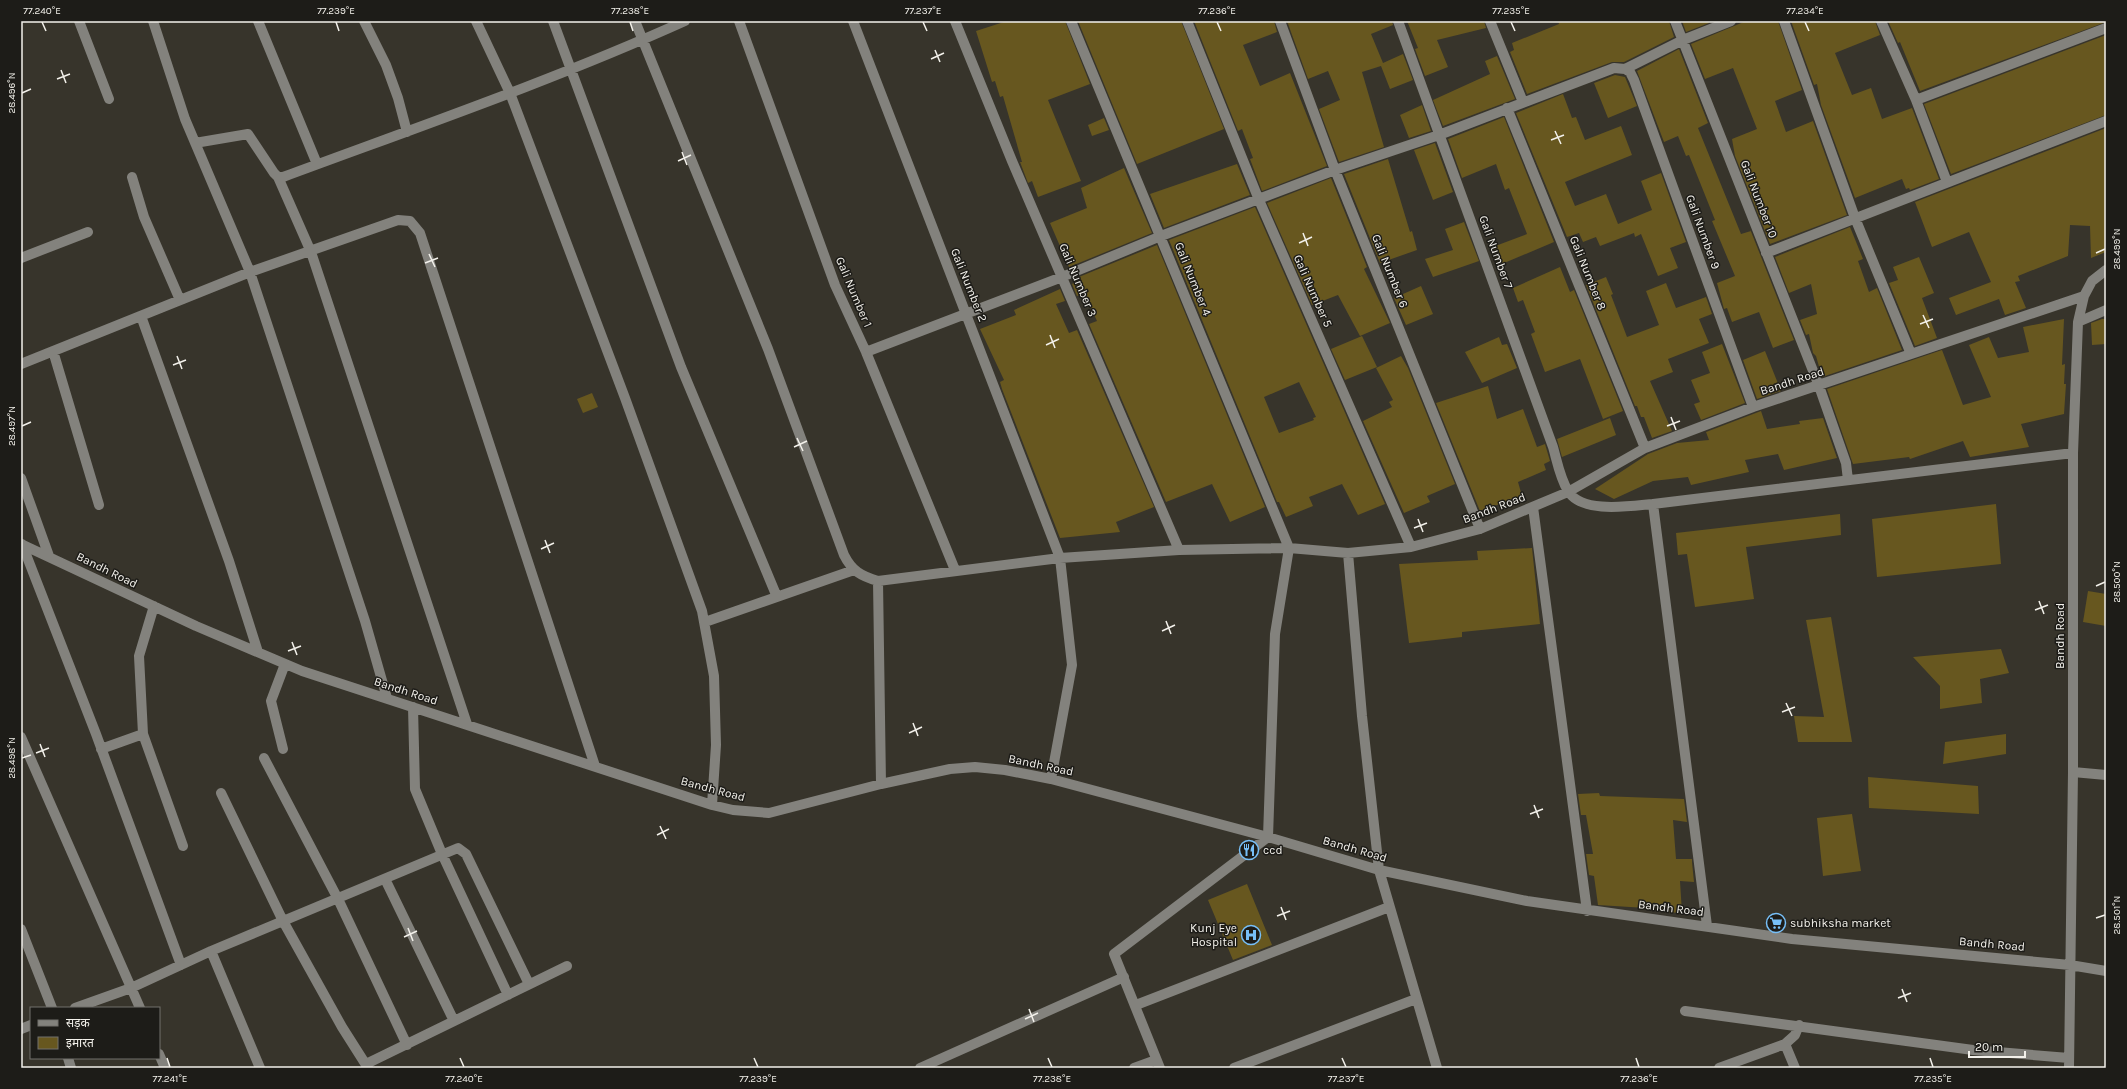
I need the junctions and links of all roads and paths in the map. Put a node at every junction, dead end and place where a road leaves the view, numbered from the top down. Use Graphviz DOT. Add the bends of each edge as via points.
graph roads {
  1 [pos="79,21"];
  2 [pos="153,21"];
  3 [pos="258,21"];
  4 [pos="364,21"];
  5 [pos="476,21"];
  6 [pos="553,21"];
  7 [pos="635,21"];
  8 [pos="685,21"];
  9 [pos="739,21"];
  10 [pos="853,21"];
  11 [pos="955,21"];
  12 [pos="1071,21"];
  13 [pos="1187,21"];
  14 [pos="1280,21"];
  15 [pos="1398,21"];
  16 [pos="1490,21"];
  17 [pos="1675,21"];
  18 [pos="1731,21"];
  19 [pos="1784,21"];
  20 [pos="1881,21"];
  21 [pos="2106,28"];
  22 [pos="642,40"];
  23 [pos="1683,40"];
  24 [pos="571,69"];
  25 [pos="1625,69"];
  26 [pos="510,93"];
  27 [pos="109,99"];
  28 [pos="1916,100"];
  29 [pos="1524,102"];
  30 [pos="1507,108"];
  31 [pos="2106,121"];
  32 [pos="407,132"];
  33 [pos="1439,135"];
  34 [pos="195,143"];
  35 [pos="317,164"];
  36 [pos="1335,170"];
  37 [pos="132,177"];
  38 [pos="278,177"];
  39 [pos="1947,182"];
  40 [pos="1259,200"];
  41 [pos="1855,218"];
  42 [pos="88,232"];
  43 [pos="1161,236"];
  44 [pos="311,252"];
  45 [pos="1766,253"];
  46 [pos="21,258"];
  47 [pos="2106,270"];
  48 [pos="250,272"];
  49 [pos="1062,277"];
  50 [pos="2084,296"];
  51 [pos="180,300"];
  52 [pos="2106,310"];
  53 [pos="966,313"];
  54 [pos="141,316"];
  55 [pos="2078,322"];
  56 [pos="53,351"];
  57 [pos="866,352"];
  58 [pos="1911,354"];
  59 [pos="21,364"];
  60 [pos="1819,386"];
  61 [pos="1754,407"];
  62 [pos="1645,448"];
  63 [pos="2073,453"];
  64 [pos="21,478"];
  65 [pos="1848,480"];
  66 [pos="1568,492"];
  67 [pos="1652,504"];
  68 [pos="100,505"];
  69 [pos="1533,507"];
  70 [pos="1480,529"];
  71 [pos="22,544"];
  72 [pos="1411,547"];
  73 [pos="1289,548"];
  74 [pos="1179,550"];
  75 [pos="1348,553"];
  76 [pos="49,556"];
  77 [pos="1060,558"];
  78 [pos="854,570"];
  79 [pos="955,570"];
  80 [pos="878,581"];
  81 [pos="777,597"];
  82 [pos="154,606"];
  83 [pos="705,622"];
  84 [pos="258,652"];
  85 [pos="285,664"];
  86 [pos="387,698"];
  87 [pos="413,707"];
  88 [pos="467,724"];
  89 [pos="143,734"];
  90 [pos="21,737"];
  91 [pos="101,749"];
  92 [pos="283,749"];
  93 [pos="264,758"];
  94 [pos="595,766"];
  95 [pos="2073,772"];
  96 [pos="2106,776"];
  97 [pos="1051,779"];
  98 [pos="881,784"];
  99 [pos="221,793"];
  100 [pos="712,805"];
  101 [pos="1268,837"];
  102 [pos="183,846"];
  103 [pos="442,854"];
  104 [pos="1379,870"];
  105 [pos="385,879"];
  106 [pos="338,899"];
  107 [pos="1389,907"];
  108 [pos="1587,911"];
  109 [pos="283,921"];
  110 [pos="1707,926"];
  111 [pos="21,929"];
  112 [pos="211,951"];
  113 [pos="181,964"];
  114 [pos="2070,965"];
  115 [pos="568,966"];
  116 [pos="2106,971"];
  117 [pos="1124,977"];
  118 [pos="529,984"];
  119 [pos="131,988"];
  120 [pos="508,995"];
  121 [pos="1416,999"];
  122 [pos="1136,1005"];
  123 [pos="52,1007"];
  124 [pos="78,1007"];
  125 [pos="140,1007"];
  126 [pos="1685,1011"];
  127 [pos="454,1021"];
  128 [pos="30,1024"];
  129 [pos="1799,1025"];
  130 [pos="21,1029"];
  131 [pos="1786,1044"];
  132 [pos="407,1045"];
  133 [pos="160,1056"];
  134 [pos="2069,1063"];
  135 [pos="1158,1064"];
  136 [pos="367,1066"];
  137 [pos="165,1068"];
  138 [pos="260,1068"];
  139 [pos="920,1068"];
  140 [pos="1134,1068"];
  141 [pos="1234,1068"];
  142 [pos="1437,1068"];
  143 [pos="1719,1068"];
  144 [pos="1795,1068"];
  1 -- 27 [label="street"];
  2 -- 34 [label="street"];
  3 -- 35 [label="street"];
  4 -- 32 [label="street" via="389,71"];
  5 -- 26 [label="street"];
  6 -- 24 [label="street"];
  7 -- 22 [label="street"];
  8 -- 22 [label="street"];
  9 -- 57 [label="street, Gali Number 1" via="835,285"];
  10 -- 53 [label="street, Gali Number 2"];
  11 -- 49 [label="street, Gali Number 3"];
  12 -- 43 [label="street, Gali Number 4"];
  13 -- 40 [label="street, Gali Number 5"];
  14 -- 36 [label="street, Gali Number 6"];
  15 -- 33 [label="street, Gali Number 7"];
  16 -- 29 [label="street"];
  17 -- 23 [label="street, Gali Number 10"];
  18 -- 23 [label="street"];
  19 -- 41 [label="street"];
  20 -- 28 [label="street"];
  21 -- 28 [label="street"];
  22 -- 24 [label="street"];
  22 -- 78 [label="street" via="771,356 844,555"];
  23 -- 25 [label="street"];
  23 -- 45 [label="street, Gali Number 10"];
  24 -- 26 [label="street"];
  24 -- 81 [label="street" via="681,367"];
  25 -- 29 [label="street" via="1614,68"];
  25 -- 61 [label="street, Gali Number 9" via="1634,80"];
  26 -- 32 [label="street"];
  26 -- 83 [label="street" via="628,405"];
  28 -- 39 [label="street"];
  29 -- 30 [label="street"];
  30 -- 33 [label="street"];
  30 -- 62 [label="street, Gali Number 8"];
  31 -- 39 [label="street"];
  32 -- 35 [label="street"];
  33 -- 36 [label="street"];
  33 -- 66 [label="street, Gali Number 7"];
  34 -- 38 [label="street" via="248,134"];
  34 -- 48 [label="street"];
  35 -- 38 [label="street"];
  36 -- 40 [label="street"];
  36 -- 70 [label="street, Gali Number 6"];
  37 -- 51 [label="street" via="144,217"];
  38 -- 44 [label="street"];
  39 -- 41 [label="street"];
  40 -- 43 [label="street"];
  40 -- 72 [label="street, Gali Number 5"];
  41 -- 45 [label="street"];
  41 -- 58 [label="street"];
  42 -- 46 [label="street"];
  43 -- 49 [label="street"];
  43 -- 73 [label="street, Gali Number 4"];
  44 -- 48 [label="street"];
  44 -- 88 [label="street"];
  44 -- 94 [label="street" via="398,220 410,221 420,233"];
  45 -- 60 [label="street, Gali Number 10"];
  47 -- 50 [label="street, Bandh Road" via="2092,281"];
  48 -- 51 [label="street"];
  48 -- 86 [label="street" via="365,621"];
  49 -- 53 [label="street"];
  49 -- 74 [label="street, Gali Number 3"];
  50 -- 55 [label="street, Bandh Road"];
  50 -- 58 [label="street, Bandh Road"];
  51 -- 54 [label="street"];
  52 -- 55 [label="street"];
  53 -- 57 [label="street"];
  53 -- 77 [label="street, Gali Number 2"];
  54 -- 56 [label="street"];
  54 -- 84 [label="street" via="229,561"];
  55 -- 63 [label="street, Bandh Road"];
  56 -- 59 [label="street"];
  56 -- 68 [label="street"];
  57 -- 79 [label="street, Gali Number 1"];
  58 -- 60 [label="street, Bandh Road"];
  60 -- 61 [label="street, Bandh Road"];
  60 -- 65 [label="street, Gali Number 10" via="1846,464"];
  61 -- 62 [label="street, Bandh Road"];
  62 -- 66 [label="street, Bandh Road"];
  63 -- 65 [label="street"];
  63 -- 95 [label="street, Bandh Road"];
  64 -- 76 [label="street"];
  65 -- 67 [label="street"];
  66 -- 67 [label="street" via="1590,505 1615,507"];
  66 -- 69 [label="street, Bandh Road"];
  67 -- 110 [label="street"];
  69 -- 70 [label="street, Bandh Road"];
  69 -- 108 [label="street"];
  70 -- 72 [label="street, Bandh Road"];
  71 -- 76 [label="street, Bandh Road"];
  71 -- 91 [label="street"];
  72 -- 75 [label="street, Bandh Road"];
  73 -- 74 [label="street, Bandh Road"];
  73 -- 75 [label="street, Bandh Road"];
  73 -- 101 [label="street" via="1276,634"];
  74 -- 77 [label="street, Bandh Road"];
  75 -- 104 [label="street"];
  76 -- 82 [label="street, Bandh Road"];
  77 -- 79 [label="street, Bandh Road"];
  77 -- 97 [label="street, Gali Number 2" via="1072,665"];
  78 -- 80 [label="street"];
  78 -- 81 [label="street"];
  79 -- 80 [label="street, Bandh Road"];
  80 -- 98 [label="street"];
  81 -- 83 [label="street"];
  82 -- 84 [label="street, Bandh Road"];
  82 -- 89 [label="street" via="139,656"];
  83 -- 100 [label="street" via="716,703"];
  84 -- 85 [label="street, Bandh Road"];
  85 -- 86 [label="street, Bandh Road"];
  85 -- 92 [label="street" via="272,702"];
  86 -- 87 [label="street, Bandh Road"];
  87 -- 88 [label="street, Bandh Road"];
  87 -- 103 [label="street" via="415,789"];
  88 -- 94 [label="street, Bandh Road"];
  89 -- 91 [label="street"];
  89 -- 102 [label="street"];
  90 -- 119 [label="street"];
  91 -- 113 [label="street"];
  93 -- 106 [label="street"];
  94 -- 100 [label="street, Bandh Road"];
  95 -- 96 [label="street"];
  95 -- 114 [label="street, Bandh Road"];
  97 -- 98 [label="street, Bandh Road" via="1005,770 969,768"];
  97 -- 101 [label="street, Bandh Road"];
  98 -- 100 [label="street, Bandh Road" via="769,813 733,810"];
  99 -- 109 [label="street"];
  101 -- 104 [label="street, Bandh Road"];
  101 -- 117 [label="street" via="1115,952"];
  103 -- 105 [label="street"];
  103 -- 118 [label="street" via="458,848 466,854"];
  103 -- 120 [label="street"];
  104 -- 107 [label="street"];
  104 -- 108 [label="street, Bandh Road"];
  105 -- 106 [label="street"];
  105 -- 127 [label="street"];
  106 -- 109 [label="street"];
  106 -- 132 [label="street"];
  107 -- 121 [label="street"];
  107 -- 122 [label="street"];
  108 -- 110 [label="street, Bandh Road"];
  109 -- 112 [label="street"];
  109 -- 136 [label="street" via="342,1027"];
  110 -- 114 [label="street, Bandh Road" via="1792,939"];
  111 -- 123 [label="street"];
  112 -- 113 [label="street"];
  112 -- 138 [label="street"];
  113 -- 119 [label="street"];
  114 -- 116 [label="street"];
  114 -- 134 [label="street"];
  115 -- 118 [label="street"];
  117 -- 122 [label="street"];
  117 -- 139 [label="street"];
  118 -- 120 [label="street"];
  119 -- 124 [label="street"];
  119 -- 125 [label="street"];
  120 -- 127 [label="street"];
  121 -- 141 [label="street"];
  121 -- 142 [label="street"];
  122 -- 135 [label="street"];
  126 -- 129 [label="street"];
  127 -- 132 [label="street"];
  128 -- 130 [label="street"];
  129 -- 131 [label="street" via="1795,1035"];
  129 -- 134 [label="street"];
  131 -- 143 [label="street"];
  131 -- 144 [label="street"];
  132 -- 136 [label="street"];
  133 -- 137 [label="street"];
  135 -- 140 [label="street"];
}
